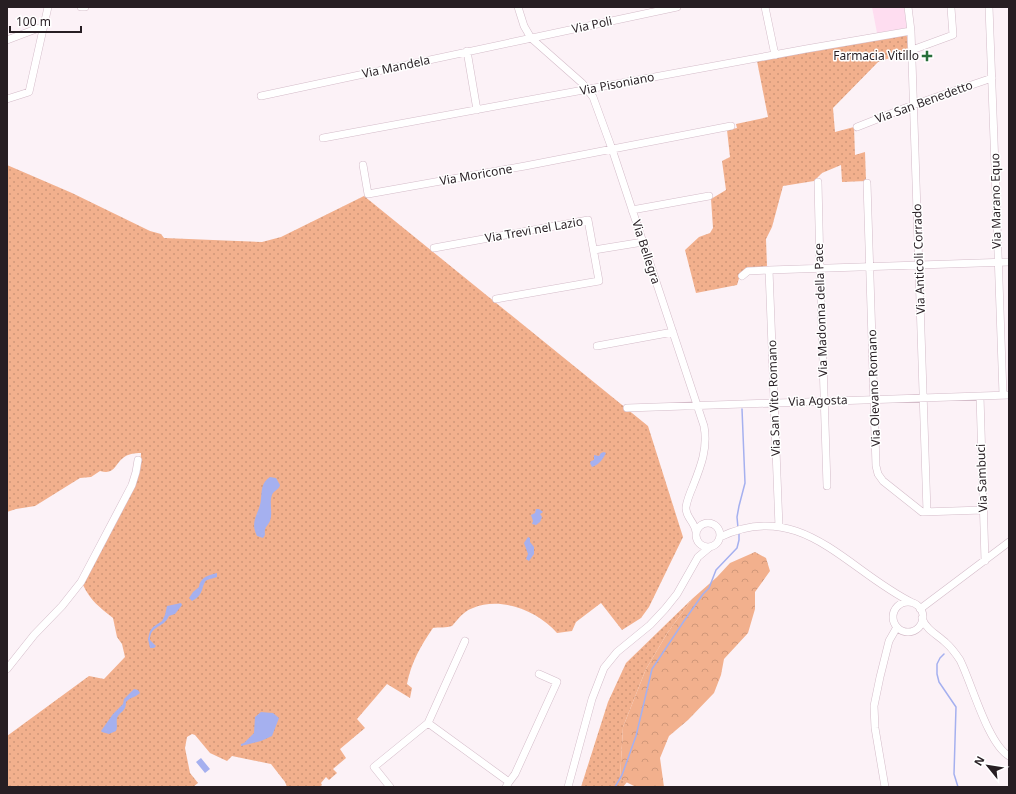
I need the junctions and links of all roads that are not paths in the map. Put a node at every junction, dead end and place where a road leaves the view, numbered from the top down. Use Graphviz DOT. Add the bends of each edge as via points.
graph roads {
  1 [pos="48,7"];
  2 [pos="81,7"];
  3 [pos="85,7"];
  4 [pos="518,7"];
  5 [pos="677,7"];
  6 [pos="765,7"];
  7 [pos="908,7"];
  8 [pos="989,7"];
  9 [pos="951,8"];
  10 [pos="44,26"];
  11 [pos="911,31"];
  12 [pos="531,38"];
  13 [pos="7,40"];
  14 [pos="912,50"];
  15 [pos="467,51"];
  16 [pos="775,55"];
  17 [pos="992,78"];
  18 [pos="588,90"];
  19 [pos="261,96"];
  20 [pos="7,99"];
  21 [pos="913,105"];
  22 [pos="477,110"];
  23 [pos="731,126"];
  24 [pos="857,127"];
  25 [pos="323,138"];
  26 [pos="612,149"];
  27 [pos="363,165"];
  28 [pos="818,182"];
  29 [pos="867,183"];
  30 [pos="709,196"];
  31 [pos="632,210"];
  32 [pos="642,242"];
  33 [pos="434,248"];
  34 [pos="594,250"];
  35 [pos="1009,262"];
  36 [pos="998,263"];
  37 [pos="919,265"];
  38 [pos="870,266"];
  39 [pos="820,269"];
  40 [pos="769,270"];
  41 [pos="742,276"];
  42 [pos="496,299"];
  43 [pos="673,332"];
  44 [pos="597,346"];
  45 [pos="1006,395"];
  46 [pos="980,396"];
  47 [pos="924,398"];
  48 [pos="874,399"];
  49 [pos="824,400"];
  50 [pos="774,402"];
  51 [pos="698,406"];
  52 [pos="627,408"];
  53 [pos="138,460"];
  54 [pos="827,486"];
  55 [pos="983,510"];
  56 [pos="927,512"];
  57 [pos="691,520"];
  58 [pos="703,525"];
  59 [pos="716,526"];
  60 [pos="779,527"];
  61 [pos="735,530"];
  62 [pos="696,532"];
  63 [pos="720,537"];
  64 [pos="697,540"];
  65 [pos="1008,546"];
  66 [pos="710,547"];
  67 [pos="695,561"];
  68 [pos="985,561"];
  69 [pos="886,588"];
  70 [pos="913,603"];
  71 [pos="896,608"];
  72 [pos="920,609"];
  73 [pos="922,618"];
  74 [pos="897,628"];
  75 [pos="915,630"];
  76 [pos="932,632"];
  77 [pos="465,641"];
  78 [pos="7,669"];
  79 [pos="539,674"];
  80 [pos="428,723"];
  81 [pos="1009,756"];
  82 [pos="507,785"];
  83 [pos="390,787"];
  84 [pos="568,787"];
  85 [pos="886,787"];
  1 -- 10 [label="street"];
  2 -- 3 [label="street"];
  4 -- 12 [label="street, Via Bellegra"];
  5 -- 12 [label="street, Via Poli"];
  6 -- 16 [label="street"];
  7 -- 11 [label="street, Via Anticoli Corrado"];
  8 -- 17 [label="street, Via Marano Equo"];
  9 -- 14 [label="street" via="953,35"];
  10 -- 13 [label="street"];
  10 -- 20 [label="street" via="29,92"];
  11 -- 14 [label="street, Via Anticoli Corrado"];
  11 -- 16 [label="street, Via Pisoniano"];
  12 -- 15 [label="street, Via Mandela"];
  12 -- 18 [label="street, Via Bellegra"];
  14 -- 21 [label="street, Via Anticoli Corrado"];
  15 -- 19 [label="street, Via Mandela"];
  15 -- 22 [label="street"];
  16 -- 18 [label="street, Via Pisoniano"];
  17 -- 21 [label="street, Via San Benedetto"];
  17 -- 36 [label="street, Via Marano Equo"];
  18 -- 22 [label="street, Via Pisoniano"];
  18 -- 26 [label="street, Via Bellegra"];
  21 -- 24 [label="street, Via San Benedetto"];
  21 -- 37 [label="street, Via Anticoli Corrado"];
  22 -- 25 [label="street, Via Pisoniano"];
  23 -- 26 [label="street"];
  26 -- 27 [label="street, Via Moricone" via="368,194"];
  26 -- 31 [label="street, Via Bellegra"];
  28 -- 39 [label="street, Via Madonna della Pace"];
  29 -- 38 [label="street, Via Olevano Romano"];
  30 -- 31 [label="street"];
  31 -- 32 [label="street, Via Bellegra"];
  32 -- 34 [label="street"];
  32 -- 43 [label="street, Via Bellegra"];
  33 -- 34 [label="street, Via Trevi nel Lazio" via="588,220"];
  34 -- 42 [label="street, Via Trevi nel Lazio" via="600,281"];
  35 -- 36 [label="street"];
  36 -- 37 [label="street"];
  36 -- 45 [label="street, Via Marano Equo"];
  37 -- 38 [label="street"];
  37 -- 47 [label="street, Via Anticoli Corrado"];
  38 -- 39 [label="street"];
  38 -- 48 [label="street, Via Olevano Romano"];
  39 -- 40 [label="street"];
  39 -- 49 [label="street, Via Madonna della Pace"];
  40 -- 41 [label="street" via="748,272"];
  40 -- 50 [label="street, Via San Vito Romano"];
  43 -- 44 [label="street"];
  43 -- 51 [label="street, Via Bellegra"];
  45 -- 46 [label="street, Via Agosta"];
  46 -- 47 [label="street, Via Agosta"];
  46 -- 55 [label="street, Via Sambuci"];
  47 -- 48 [label="street, Via Agosta"];
  47 -- 56 [label="street, Via Anticoli Corrado"];
  48 -- 49 [label="street, Via Agosta"];
  48 -- 56 [label="street, Via Olevano Romano" via="878,474 918,509"];
  49 -- 50 [label="street, Via Agosta"];
  49 -- 54 [label="street, Via Madonna della Pace"];
  50 -- 51 [label="street, Via Agosta"];
  50 -- 60 [label="street, Via San Vito Romano"];
  51 -- 52 [label="street, Via Agosta"];
  51 -- 57 [label="street, Via Bellegra" via="705,446 701,465 686,505 686,512"];
  53 -- 78 [label="street" via="132,485 81,582"];
  55 -- 56 [label="street"];
  55 -- 68 [label="street, Via Sambuci"];
  57 -- 58 [label="street"];
  57 -- 62 [label="street, Via Bellegra"];
  58 -- 59 [label="street"];
  58 -- 62 [label="street"];
  59 -- 61 [label="street"];
  59 -- 63 [label="street"];
  60 -- 61 [label="street"];
  60 -- 69 [label="street" via="792,529 823,543"];
  61 -- 63 [label="street"];
  62 -- 64 [label="street"];
  63 -- 66 [label="street" via="716,544"];
  64 -- 66 [label="street" via="702,546"];
  64 -- 67 [label="street" via="698,553"];
  65 -- 68 [label="street"];
  66 -- 67 [label="street"];
  67 -- 84 [label="street" via="665,610 616,652 604,668 593,694"];
  68 -- 72 [label="street"];
  69 -- 70 [label="street"];
  69 -- 71 [label="street" via="896,602"];
  70 -- 71 [label="street" via="904,602"];
  70 -- 72 [label="street"];
  71 -- 74 [label="street" via="893,620"];
  72 -- 73 [label="street"];
  73 -- 75 [label="street"];
  73 -- 76 [label="street"];
  74 -- 75 [label="street" via="908,632"];
  74 -- 85 [label="street" via="889,641 874,706 875,728"];
  75 -- 76 [label="street"];
  76 -- 81 [label="street" via="947,644 960,660 992,736 1001,750"];
  77 -- 80 [label="street"];
  79 -- 82 [label="street" via="557,682 515,774"];
  80 -- 82 [label="street"];
  80 -- 83 [label="street" via="374,767"];
}
